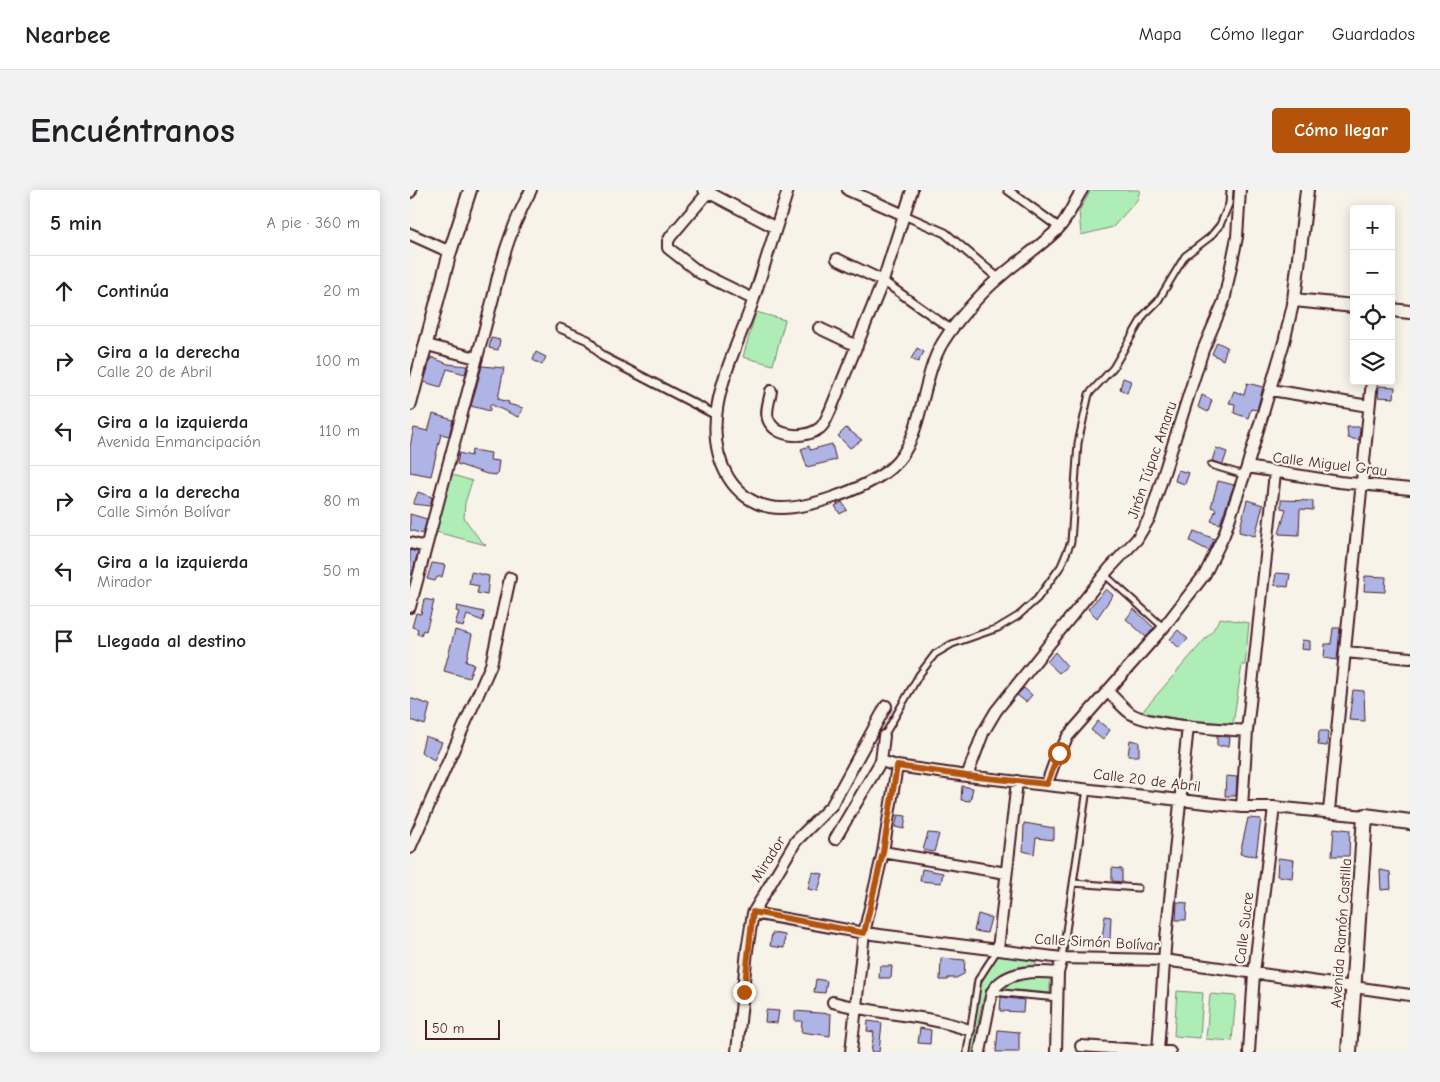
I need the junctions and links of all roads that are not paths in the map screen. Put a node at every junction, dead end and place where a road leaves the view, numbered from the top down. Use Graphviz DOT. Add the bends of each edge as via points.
graph roads {
  1 [pos="470,190"];
  2 [pos="530,190"];
  3 [pos="788,190"];
  4 [pos="848,190"];
  5 [pos="912,190"];
  6 [pos="1008,190"];
  7 [pos="1082,190"];
  8 [pos="1230,190"];
  9 [pos="1240,190"];
  10 [pos="1307,190"];
  11 [pos="708,191"];
  12 [pos="904,215"];
  13 [pos="776,228"];
  14 [pos="1060,228"];
  15 [pos="410,234"];
  16 [pos="450,252"];
  17 [pos="838,259"];
  18 [pos="998,278"];
  19 [pos="883,281"];
  20 [pos="753,299"];
  21 [pos="1294,300"];
  22 [pos="1350,306"];
  23 [pos="1395,310"];
  24 [pos="1410,312"];
  25 [pos="560,328"];
  26 [pos="819,328"];
  27 [pos="952,330"];
  28 [pos="427,345"];
  29 [pos="856,346"];
  30 [pos="476,358"];
  31 [pos="415,363"];
  32 [pos="1372,385"];
  33 [pos="1271,390"];
  34 [pos="771,391"];
  35 [pos="410,404"];
  36 [pos="1370,406"];
  37 [pos="716,415"];
  38 [pos="1211,465"];
  39 [pos="1245,471"];
  40 [pos="1275,473"];
  41 [pos="1362,484"];
  42 [pos="1410,489"];
  43 [pos="410,542"];
  44 [pos="426,547"];
  45 [pos="1105,575"];
  46 [pos="510,578"];
  47 [pos="410,607"];
  48 [pos="1164,628"];
  49 [pos="1345,652"];
  50 [pos="1410,658"];
  51 [pos="1108,692"];
  52 [pos="886,706"];
  53 [pos="1188,726"];
  54 [pos="1247,731"];
  55 [pos="884,736"];
  56 [pos="881,761"];
  57 [pos="897,766"];
  58 [pos="967,776"];
  59 [pos="1017,781"];
  60 [pos="1047,784"];
  61 [pos="1087,789"];
  62 [pos="1182,800"];
  63 [pos="1242,807"];
  64 [pos="1274,807"];
  65 [pos="1329,811"];
  66 [pos="1365,816"];
  67 [pos="1410,822"];
  68 [pos="835,839"];
  69 [pos="410,848"];
  70 [pos="883,852"];
  71 [pos="1006,873"];
  72 [pos="1073,884"];
  73 [pos="1138,888"];
  74 [pos="753,912"];
  75 [pos="864,933"];
  76 [pos="998,949"];
  77 [pos="1062,958"];
  78 [pos="1164,960"];
  79 [pos="1058,973"];
  80 [pos="1254,974"];
  81 [pos="1354,987"];
  82 [pos="1410,991"];
  83 [pos="992,992"];
  84 [pos="1410,995"];
  85 [pos="1059,998"];
  86 [pos="833,1002"];
  87 [pos="855,1008"];
  88 [pos="969,1030"];
  89 [pos="1081,1046"];
  90 [pos="1158,1051"];
  91 [pos="737,1052"];
  92 [pos="851,1052"];
  93 [pos="967,1052"];
  94 [pos="980,1052"];
  95 [pos="1056,1052"];
  96 [pos="1170,1052"];
  97 [pos="1249,1052"];
  98 [pos="1349,1052"];
  1 -- 16 [label="street"];
  2 -- 30 [label="street" via="504,249"];
  3 -- 13 [label="street"];
  4 -- 12 [label="street"];
  5 -- 12 [label="street"];
  6 -- 14 [label="street"];
  7 -- 14 [label="street"];
  8 -- 55 [label="lane" via="1229,204 1220,225 1186,256 1158,301 1144,315 1113,368 1089,394 1078,443 1072,542 1060,566 1037,599 1018,616 998,628 952,644 935,654"];
  9 -- 45 [label="street, Jirón Túpac Amaru" via="1238,238 1224,301 1203,350 1150,517 1137,539"];
  10 -- 21 [label="street"];
  11 -- 13 [label="street"];
  11 -- 20 [label="street" via="671,236 668,248 700,273"];
  12 -- 18 [label="street" via="945,233"];
  12 -- 19 [label="street"];
  13 -- 20 [label="street"];
  14 -- 18 [label="street"];
  15 -- 16 [label="street"];
  16 -- 28 [label="street"];
  17 -- 19 [label="street"];
  18 -- 27 [label="street"];
  19 -- 27 [label="street"];
  19 -- 29 [label="street"];
  20 -- 37 [label="street" via="724,377"];
  21 -- 22 [label="street"];
  21 -- 33 [label="street"];
  23 -- 24 [label="street"];
  25 -- 37 [label="street" via="588,340 602,356"];
  26 -- 29 [label="street"];
  27 -- 37 [label="street" via="934,359 903,455 882,474 828,500 779,509 757,503 741,493 732,484 722,463"];
  28 -- 30 [label="street"];
  28 -- 31 [label="street"];
  29 -- 34 [label="street" via="830,411 823,425 814,431 796,435 778,430 767,414"];
  30 -- 44 [label="street"];
  31 -- 35 [label="street"];
  32 -- 36 [label="street"];
  33 -- 36 [label="street"];
  33 -- 39 [label="street"];
  36 -- 41 [label="street"];
  38 -- 39 [label="lane"];
  39 -- 40 [label="street, Calle Miguel Grau"];
  39 -- 48 [label="street" via="1224,535 1205,574"];
  40 -- 41 [label="street, Calle Miguel Grau"];
  40 -- 54 [label="street"];
  41 -- 42 [label="street, Calle Miguel Grau"];
  41 -- 49 [label="street"];
  43 -- 44 [label="street"];
  44 -- 47 [label="street"];
  45 -- 48 [label="lane"];
  45 -- 58 [label="street, Jirón Túpac Amaru" via="996,711 983,733"];
  46 -- 69 [label="street" via="491,664"];
  48 -- 51 [label="street"];
  49 -- 50 [label="street"];
  49 -- 65 [label="street"];
  51 -- 53 [label="street" via="1136,716"];
  51 -- 60 [label="street" via="1068,736"];
  52 -- 74 [label="street, Mirador" via="832,805 796,841"];
  53 -- 54 [label="street"];
  53 -- 62 [label="street"];
  54 -- 63 [label="street"];
  55 -- 56 [label="street"];
  56 -- 57 [label="street, Calle 20 de Abril"];
  56 -- 68 [label="street"];
  57 -- 58 [label="street, Calle 20 de Abril"];
  57 -- 70 [label="street"];
  58 -- 59 [label="street, Calle 20 de Abril"];
  59 -- 60 [label="street, Calle 20 de Abril"];
  59 -- 71 [label="street"];
  60 -- 61 [label="street, Calle 20 de Abril"];
  61 -- 62 [label="street, Calle 20 de Abril"];
  61 -- 72 [label="lane"];
  62 -- 63 [label="street, Calle 20 de Abril"];
  62 -- 78 [label="street"];
  63 -- 64 [label="street, Calle 20 de Abril"];
  64 -- 65 [label="street, Calle 20 de Abril"];
  64 -- 80 [label="street, Calle Sucre"];
  65 -- 66 [label="street, Calle 20 de Abril"];
  66 -- 67 [label="main road, Calle 20 de Abril"];
  66 -- 81 [label="main road, Avenida Ramón Castilla"];
  70 -- 71 [label="street"];
  70 -- 75 [label="street"];
  71 -- 76 [label="street"];
  72 -- 73 [label="lane"];
  72 -- 77 [label="lane"];
  74 -- 75 [label="street, Calle Simón Bolívar"];
  74 -- 91 [label="street, Mirador"];
  75 -- 76 [label="street, Calle Simón Bolívar"];
  75 -- 87 [label="street"];
  76 -- 77 [label="street, Calle Simón Bolívar"];
  76 -- 88 [label="lane" via="978,980"];
  77 -- 78 [label="street, Calle Simón Bolívar"];
  77 -- 79 [label="street"];
  78 -- 80 [label="street, Calle Simón Bolívar"];
  78 -- 90 [label="street"];
  79 -- 83 [label="street" via="1022,973 1002,981"];
  79 -- 85 [label="street"];
  80 -- 81 [label="street, Calle Simón Bolívar"];
  80 -- 97 [label="street, Calle Sucre"];
  81 -- 84 [label="street, Calle Simón Bolívar"];
  81 -- 98 [label="main road, Avenida Ramón Castilla"];
  82 -- 84 [label="street"];
  83 -- 85 [label="lane"];
  83 -- 94 [label="street"];
  85 -- 95 [label="street"];
  86 -- 87 [label="street"];
  87 -- 88 [label="street" via="942,1020"];
  87 -- 92 [label="street"];
  88 -- 93 [label="lane"];
  89 -- 90 [label="street"];
  90 -- 96 [label="street"];
}
